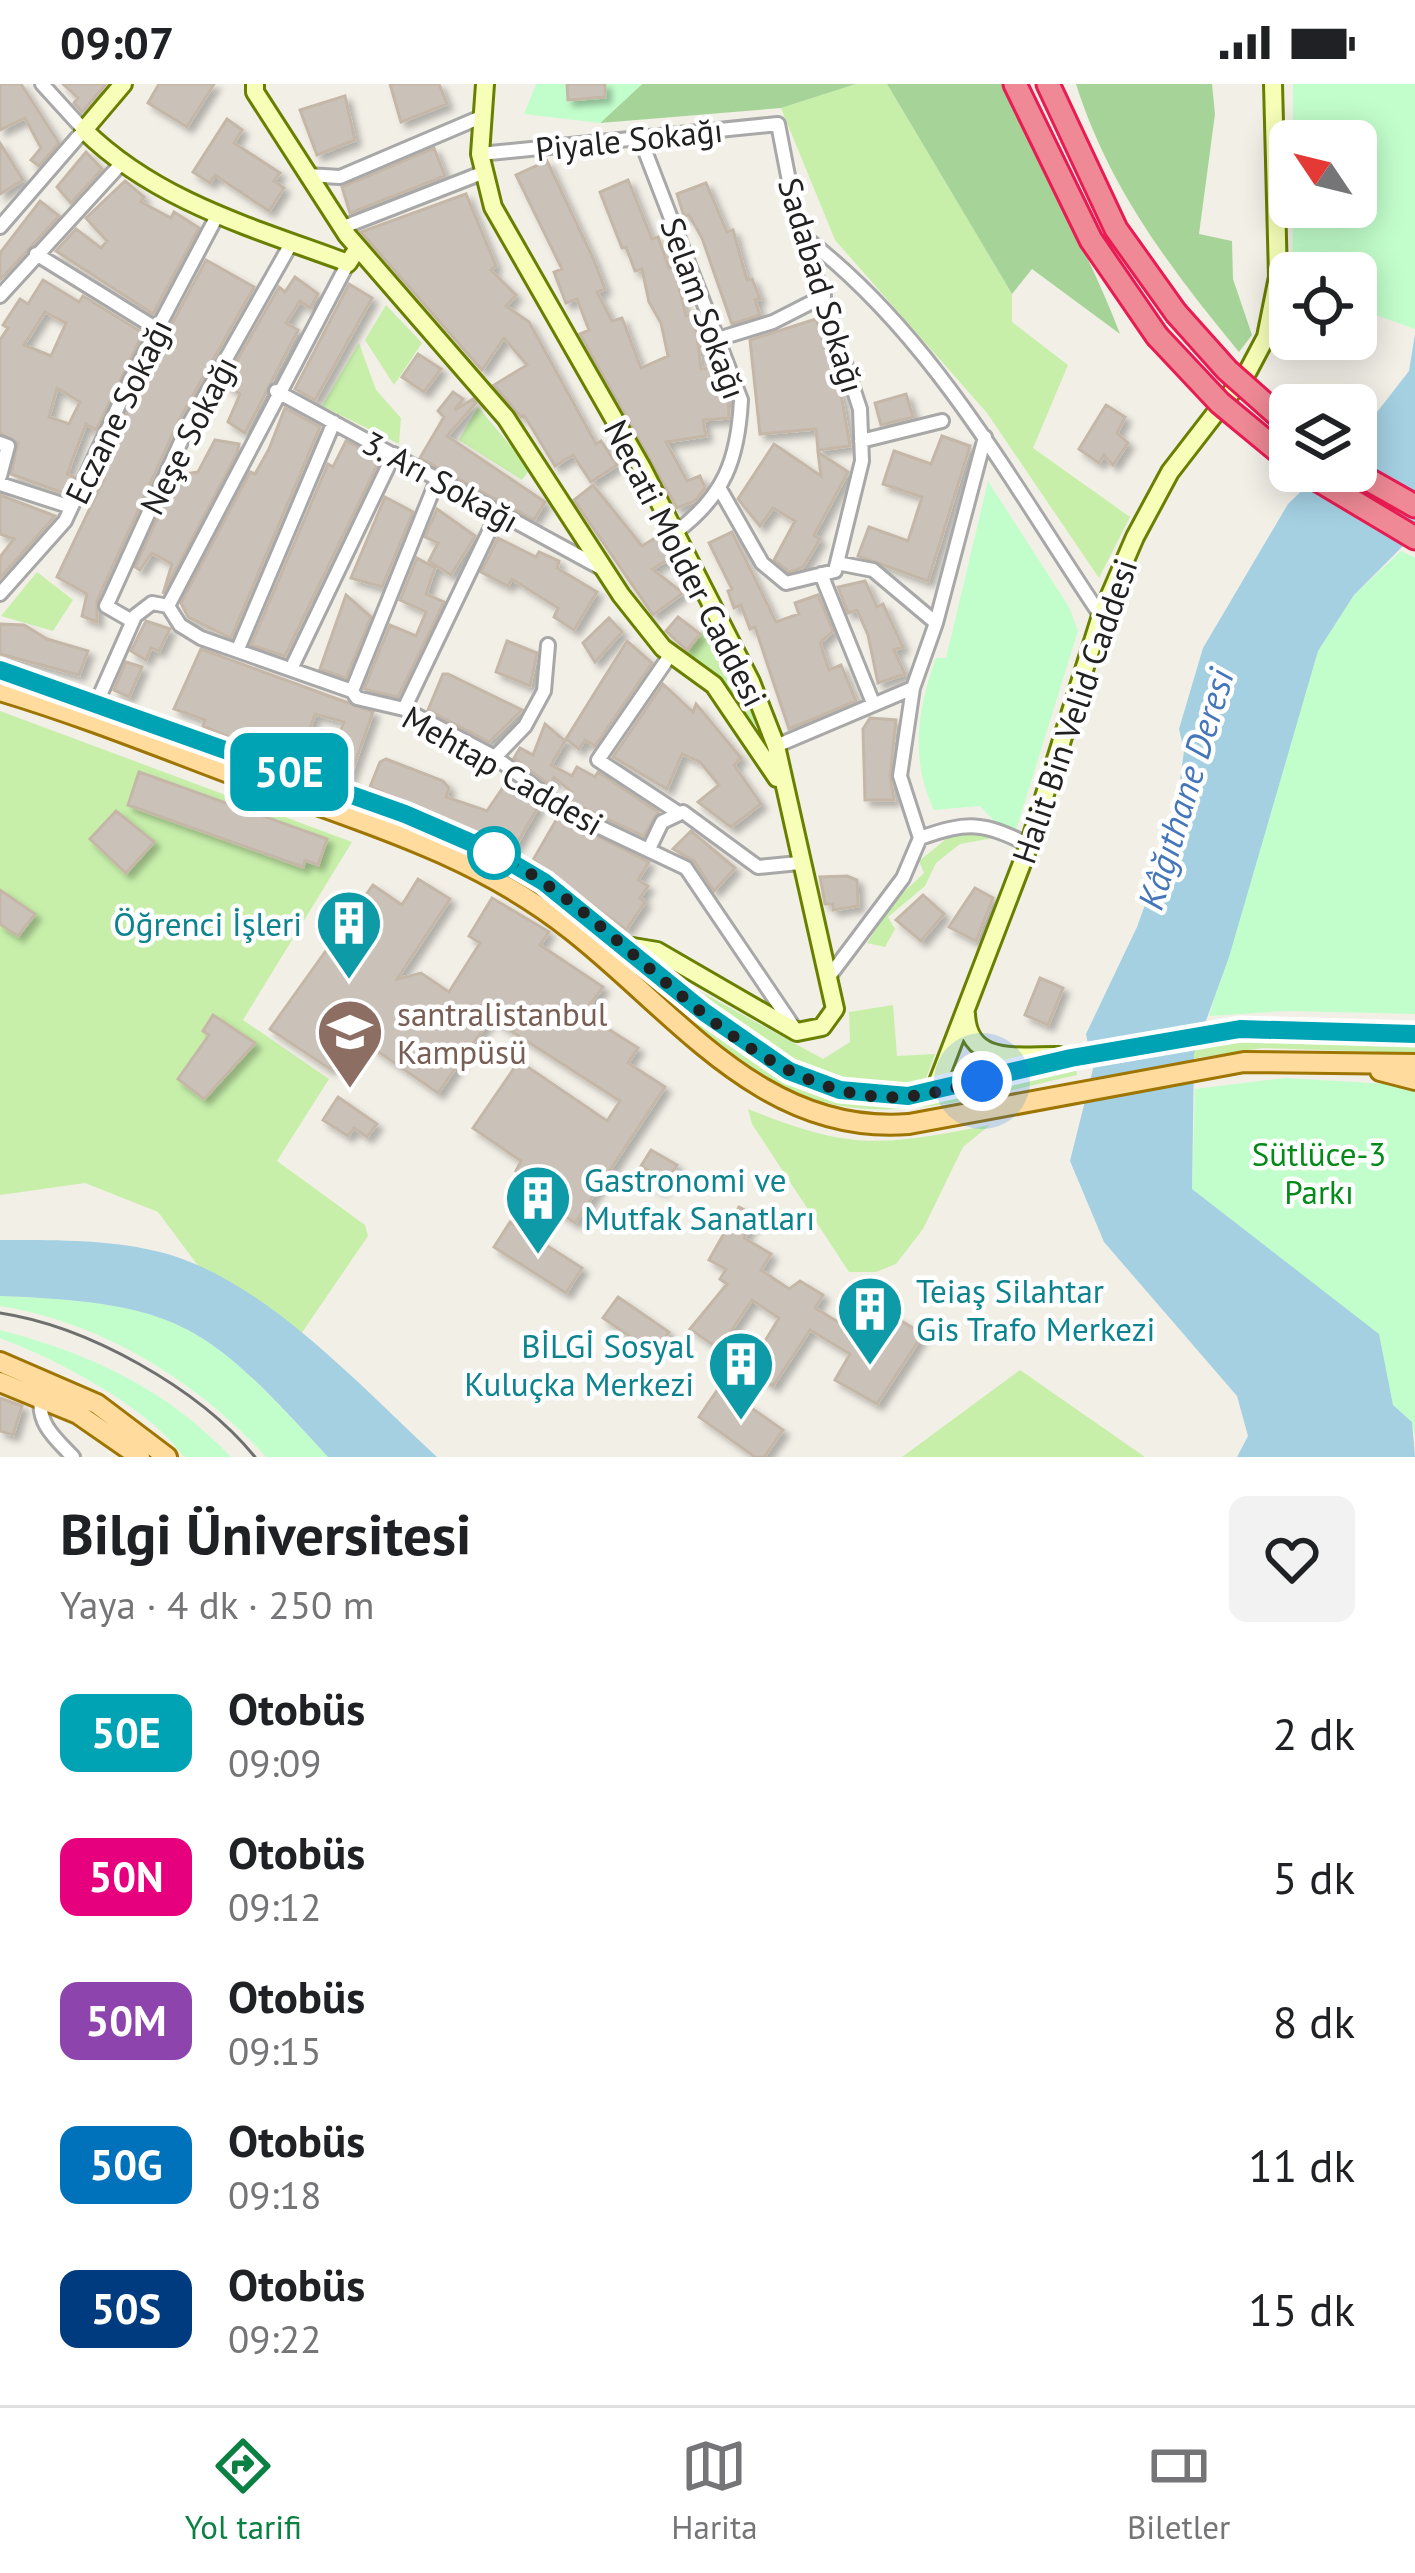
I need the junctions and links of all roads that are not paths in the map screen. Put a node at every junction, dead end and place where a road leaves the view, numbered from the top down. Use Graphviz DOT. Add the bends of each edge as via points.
graph roads {
  1 [pos="42,84"];
  2 [pos="123,84"];
  3 [pos="255,84"];
  4 [pos="485,84"];
  5 [pos="1015,84"];
  6 [pos="1048,84"];
  7 [pos="1274,84"];
  8 [pos="481,117"];
  9 [pos="778,124"];
  10 [pos="85,130"];
  11 [pos="640,138"];
  12 [pos="480,164"];
  13 [pos="120,165"];
  14 [pos="308,175"];
  15 [pos="218,216"];
  16 [pos="0,227"];
  17 [pos="341,228"];
  18 [pos="804,237"];
  19 [pos="292,242"];
  20 [pos="36,254"];
  21 [pos="353,256"];
  22 [pos="0,296"];
  23 [pos="824,296"];
  24 [pos="157,329"];
  25 [pos="721,338"];
  26 [pos="276,391"];
  27 [pos="1269,407"];
  28 [pos="942,421"];
  29 [pos="334,422"];
  30 [pos="985,437"];
  31 [pos="861,441"];
  32 [pos="0,442"];
  33 [pos="1269,444"];
  34 [pos="394,454"];
  35 [pos="0,480"];
  36 [pos="437,480"];
  37 [pos="1377,485"];
  38 [pos="721,491"];
  39 [pos="1338,492"];
  40 [pos="1415,506"];
  41 [pos="71,507"];
  42 [pos="498,513"];
  43 [pos="676,532"];
  44 [pos="1415,538"];
  45 [pos="837,563"];
  46 [pos="605,571"];
  47 [pos="821,574"];
  48 [pos="0,594"];
  49 [pos="168,606"];
  50 [pos="1101,616"];
  51 [pos="132,620"];
  52 [pos="936,623"];
  53 [pos="548,645"];
  54 [pos="238,649"];
  55 [pos="671,654"];
  56 [pos="291,669"];
  57 [pos="0,670"];
  58 [pos="913,688"];
  59 [pos="0,691"];
  60 [pos="352,691"];
  61 [pos="97,702"];
  62 [pos="873,703"];
  63 [pos="404,709"];
  64 [pos="776,746"];
  65 [pos="495,757"];
  66 [pos="781,784"];
  67 [pos="676,812"];
  68 [pos="920,838"];
  69 [pos="1029,844"];
  70 [pos="649,849"];
  71 [pos="799,863"];
  72 [pos="628,946"];
  73 [pos="615,965"];
  74 [pos="828,978"];
  75 [pos="966,1010"];
  76 [pos="797,1032"];
  77 [pos="1415,1034"];
  78 [pos="1071,1058"];
  79 [pos="1365,1064"];
  80 [pos="1415,1064"];
  81 [pos="1415,1081"];
  82 [pos="934,1092"];
  83 [pos="0,1361"];
  84 [pos="0,1382"];
  85 [pos="41,1397"];
  86 [pos="73,1457"];
  87 [pos="140,1457"];
  88 [pos="167,1457"];
  1 -- 10 [label="street"];
  2 -- 10 [label="main road"];
  3 -- 14 [label="main road"];
  4 -- 8 [label="main road, Necati Molder Caddesi"];
  5 -- 33 [label="highway, bridge" via="1091,240 1157,336"];
  6 -- 27 [label="highway, bridge" via="1116,229 1176,313"];
  7 -- 50 [label="main road, Halit Bin Velid Caddesi" via="1278,278 1266,337 1170,472"];
  8 -- 12 [label="main road, Necati Molder Caddesi"];
  8 -- 14 [label="street" via="340,177"];
  9 -- 11 [label="street, Piyale Sokağı"];
  9 -- 18 [label="street, Sadabad Sokağı"];
  10 -- 13 [label="main road"];
  10 -- 16 [label="street"];
  11 -- 12 [label="street, Piyale Sokağı"];
  11 -- 25 [label="street, Selam Sokağı"];
  12 -- 17 [label="street, Piyale Sokağı"];
  12 -- 43 [label="main road, Necati Molder Caddesi" via="494,207"];
  13 -- 15 [label="main road"];
  13 -- 20 [label="street"];
  14 -- 17 [label="main road"];
  15 -- 19 [label="main road"];
  15 -- 24 [label="street, Eczane Sokağı"];
  17 -- 21 [label="main road"];
  18 -- 23 [label="street, Sadabad Sokağı"];
  18 -- 30 [label="street" via="843,266"];
  19 -- 21 [label="main road"];
  19 -- 51 [label="street, Neşe Sokağı" via="188,426 106,606"];
  20 -- 22 [label="street"];
  20 -- 24 [label="street"];
  21 -- 26 [label="street"];
  21 -- 46 [label="main road" via="506,418"];
  23 -- 25 [label="street"];
  23 -- 31 [label="street, Sadabad Sokağı" via="860,410"];
  24 -- 41 [label="street, Eczane Sokağı"];
  25 -- 38 [label="street, Selam Sokağı" via="742,400 739,445"];
  26 -- 29 [label="street, 3. Arı Sokağı"];
  26 -- 49 [label="street"];
  28 -- 31 [label="street"];
  29 -- 34 [label="street, 3. Arı Sokağı"];
  29 -- 54 [label="street"];
  30 -- 50 [label="street"];
  30 -- 52 [label="street"];
  31 -- 45 [label="street, Sadabad Sokağı"];
  32 -- 35 [label="street" via="8,446"];
  34 -- 36 [label="street, 3. Arı Sokağı"];
  34 -- 56 [label="street"];
  35 -- 41 [label="street"];
  36 -- 42 [label="street, 3. Arı Sokağı"];
  36 -- 60 [label="street"];
  37 -- 40 [label="highway"];
  38 -- 43 [label="street, Selam Sokağı"];
  38 -- 47 [label="street" via="762,563 786,583"];
  39 -- 44 [label="highway"];
  41 -- 48 [label="street, Eczane Sokağı"];
  42 -- 46 [label="street, 3. Arı Sokağı"];
  42 -- 63 [label="street"];
  43 -- 64 [label="main road, Necati Molder Caddesi" via="731,635"];
  45 -- 47 [label="street" via="836,571"];
  45 -- 52 [label="street" via="873,570"];
  46 -- 55 [label="main road"];
  47 -- 62 [label="street"];
  49 -- 51 [label="street" via="147,605"];
  49 -- 54 [label="street, Mehtap Caddesi" via="201,638"];
  50 -- 69 [label="main road, Halit Bin Velid Caddesi"];
  51 -- 61 [label="street"];
  52 -- 58 [label="street"];
  53 -- 65 [label="street" via="544,691"];
  54 -- 56 [label="street, Mehtap Caddesi"];
  55 -- 66 [label="main road" via="714,685"];
  55 -- 67 [label="street" via="598,760"];
  56 -- 60 [label="street, Mehtap Caddesi"];
  57 -- 61 [label="main road"];
  58 -- 62 [label="street"];
  58 -- 68 [label="street" via="900,776"];
  59 -- 73 [label="main road" via="476,867"];
  60 -- 63 [label="street, Mehtap Caddesi"];
  61 -- 72 [label="main road" via="483,848"];
  62 -- 64 [label="street"];
  63 -- 65 [label="street, Mehtap Caddesi"];
  64 -- 66 [label="main road, Necati Molder Caddesi"];
  65 -- 70 [label="street, Mehtap Caddesi" via="570,813"];
  66 -- 71 [label="main road, Necati Molder Caddesi"];
  67 -- 70 [label="street"];
  67 -- 71 [label="street" via="758,867"];
  68 -- 69 [label="street" via="956,825 991,825"];
  68 -- 74 [label="street" via="903,878"];
  69 -- 75 [label="main road, Halit Bin Velid Caddesi"];
  70 -- 76 [label="street, Mehtap Caddesi" via="686,868"];
  71 -- 74 [label="main road, Necati Molder Caddesi"];
  72 -- 73 [label="main road"];
  72 -- 76 [label="main road" via="657,951"];
  72 -- 82 [label="main road" via="789,1071 869,1096"];
  73 -- 79 [label="main road" via="739,1076 820,1115 884,1126 1208,1067 1282,1059"];
  74 -- 76 [label="main road, Necati Molder Caddesi" via="835,1009 822,1027"];
  75 -- 78 [label="main road" via="968,1032 992,1054"];
  75 -- 82 [label="main road, Halit Bin Velid Caddesi"];
  77 -- 78 [label="main road" via="1280,1026"];
  78 -- 82 [label="main road"];
  79 -- 80 [label="main road"];
  79 -- 81 [label="main road"];
  83 -- 88 [label="main road" via="97,1404"];
  84 -- 85 [label="main road"];
  85 -- 86 [label="street" via="47,1429"];
  85 -- 87 [label="main road"];
}
